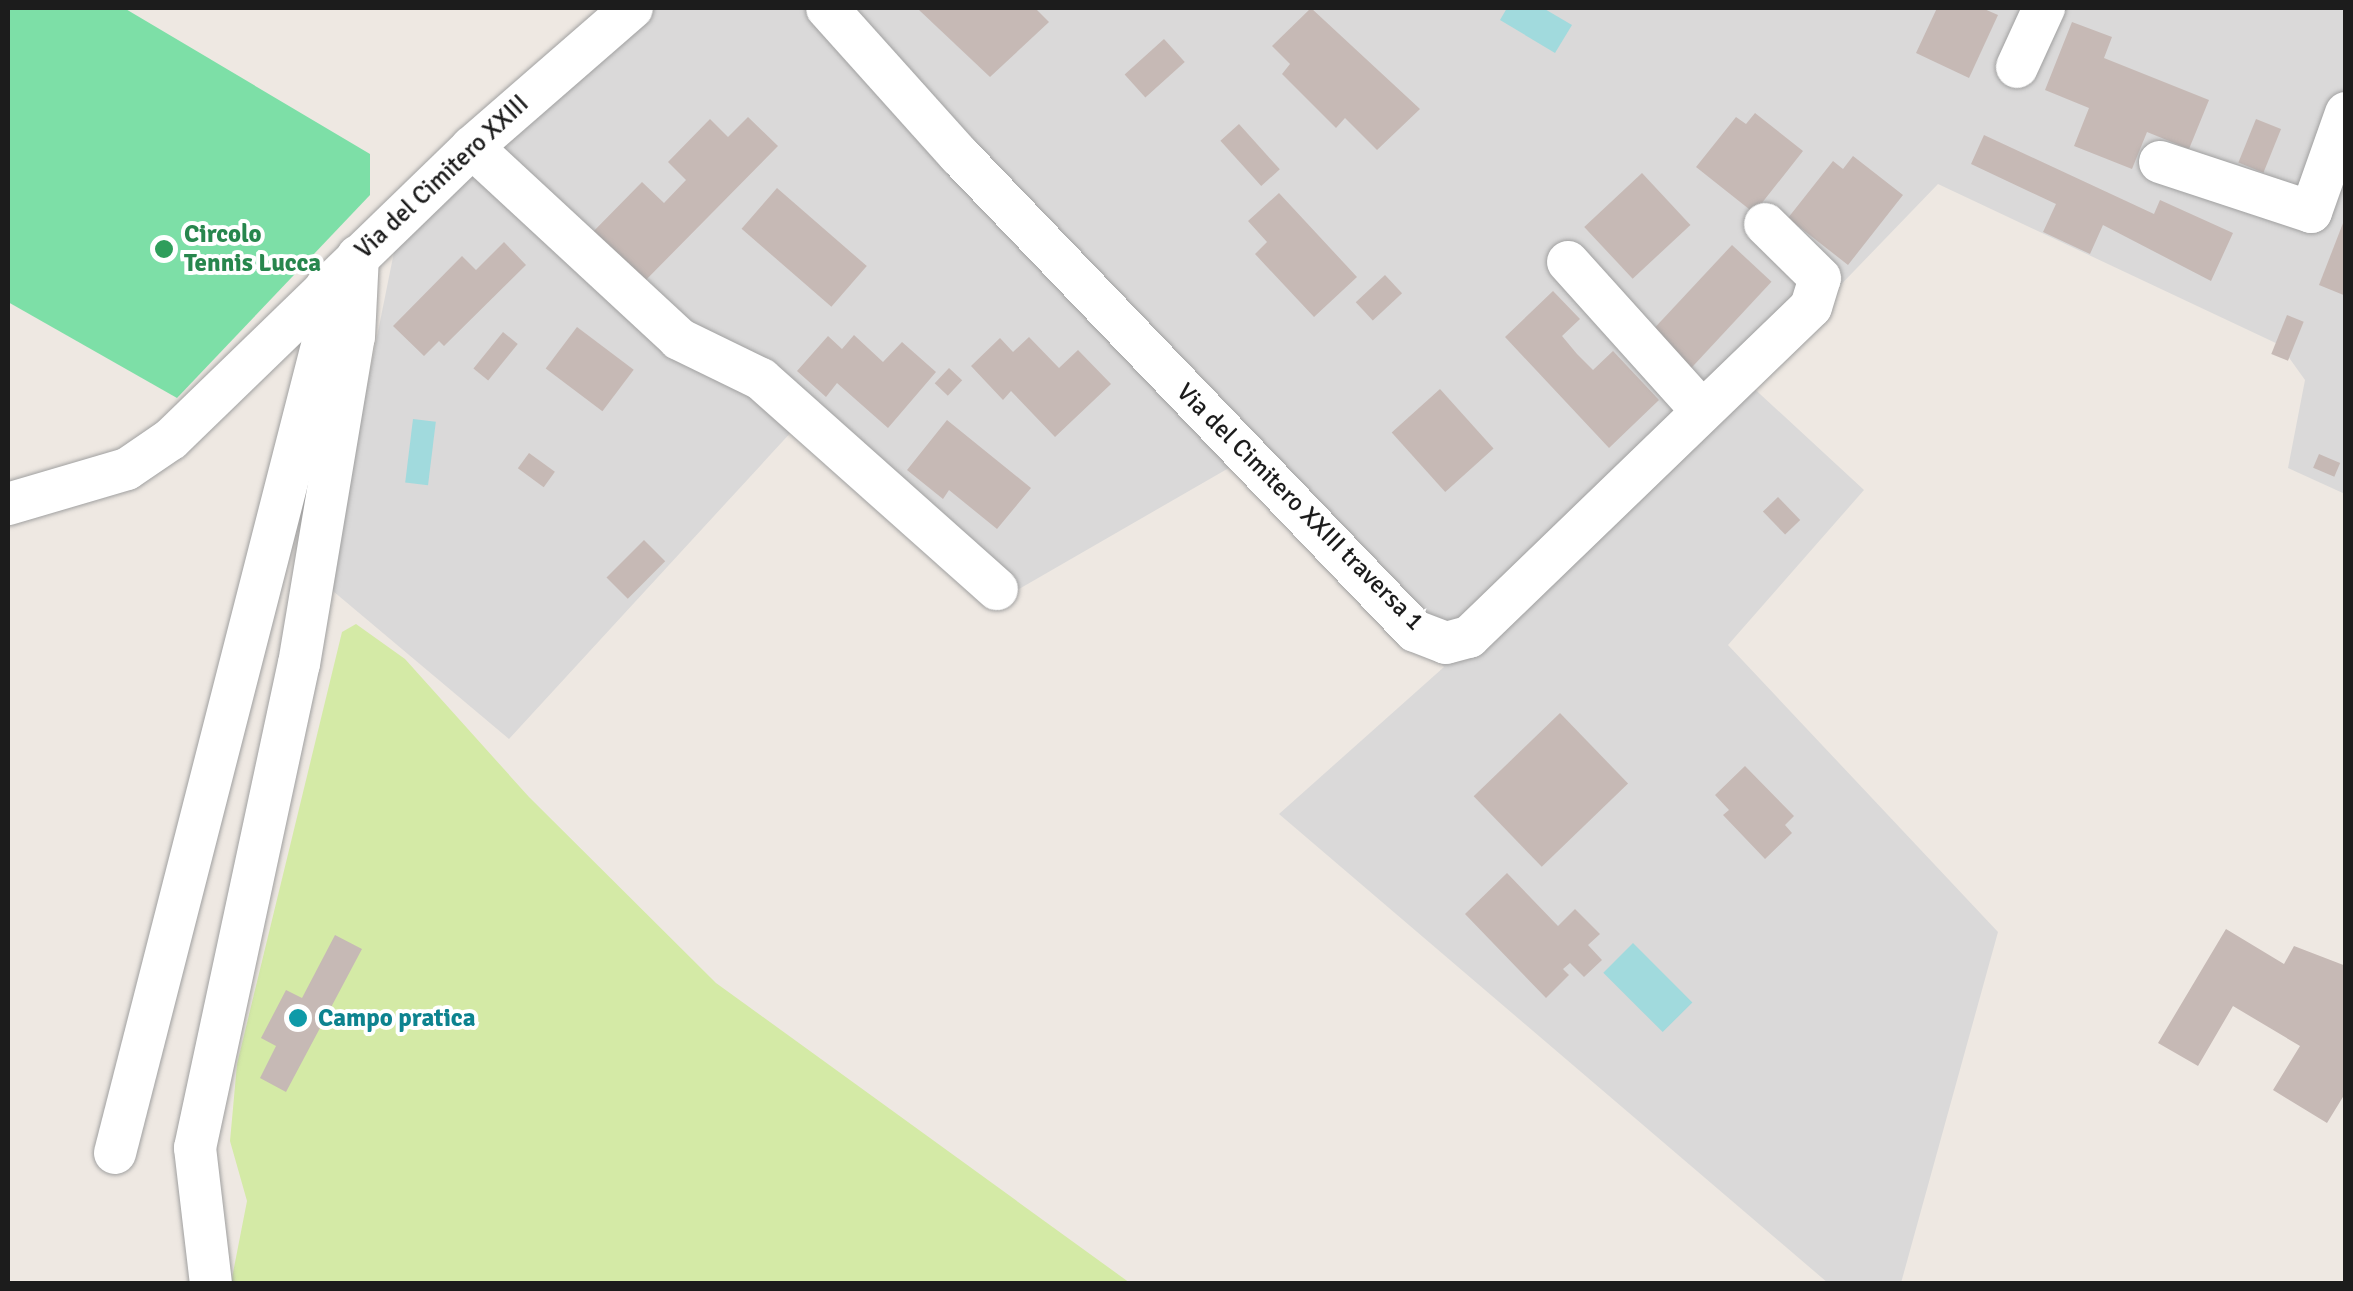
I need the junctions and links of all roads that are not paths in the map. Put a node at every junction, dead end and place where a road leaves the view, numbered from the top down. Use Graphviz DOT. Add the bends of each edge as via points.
graph roads {
  1 [pos="632,8"];
  2 [pos="827,8"];
  3 [pos="2044,8"];
  4 [pos="2017,67"];
  5 [pos="2346,113"];
  6 [pos="472,147"];
  7 [pos="2160,162"];
  8 [pos="1766,224"];
  9 [pos="358,256"];
  10 [pos="1568,262"];
  11 [pos="326,287"];
  12 [pos="1702,411"];
  13 [pos="8,504"];
  14 [pos="997,589"];
  15 [pos="115,1153"];
  16 [pos="211,1284"];
  1 -- 6 [label="street, Via del Cimitero XXIII"];
  2 -- 12 [label="street, Via del Cimitero XXIII traversa 1" via="1415,631 1446,643 1468,637"];
  3 -- 4 [label="street"];
  5 -- 7 [label="street" via="2311,212"];
  6 -- 9 [label="street, Via del Cimitero XXIII"];
  6 -- 14 [label="street" via="679,338 761,379"];
  8 -- 12 [label="street, Via del Cimitero XXIII traversa 1" via="1820,278 1819,291 1811,307"];
  9 -- 11 [label="street, Via del Cimitero XXIII"];
  9 -- 16 [label="street" via="354,337 299,664 195,1148"];
  10 -- 12 [label="street"];
  11 -- 13 [label="street, Via del Cimitero XXIII" via="171,439 126,468"];
  11 -- 15 [label="street" via="326,330"];
}
